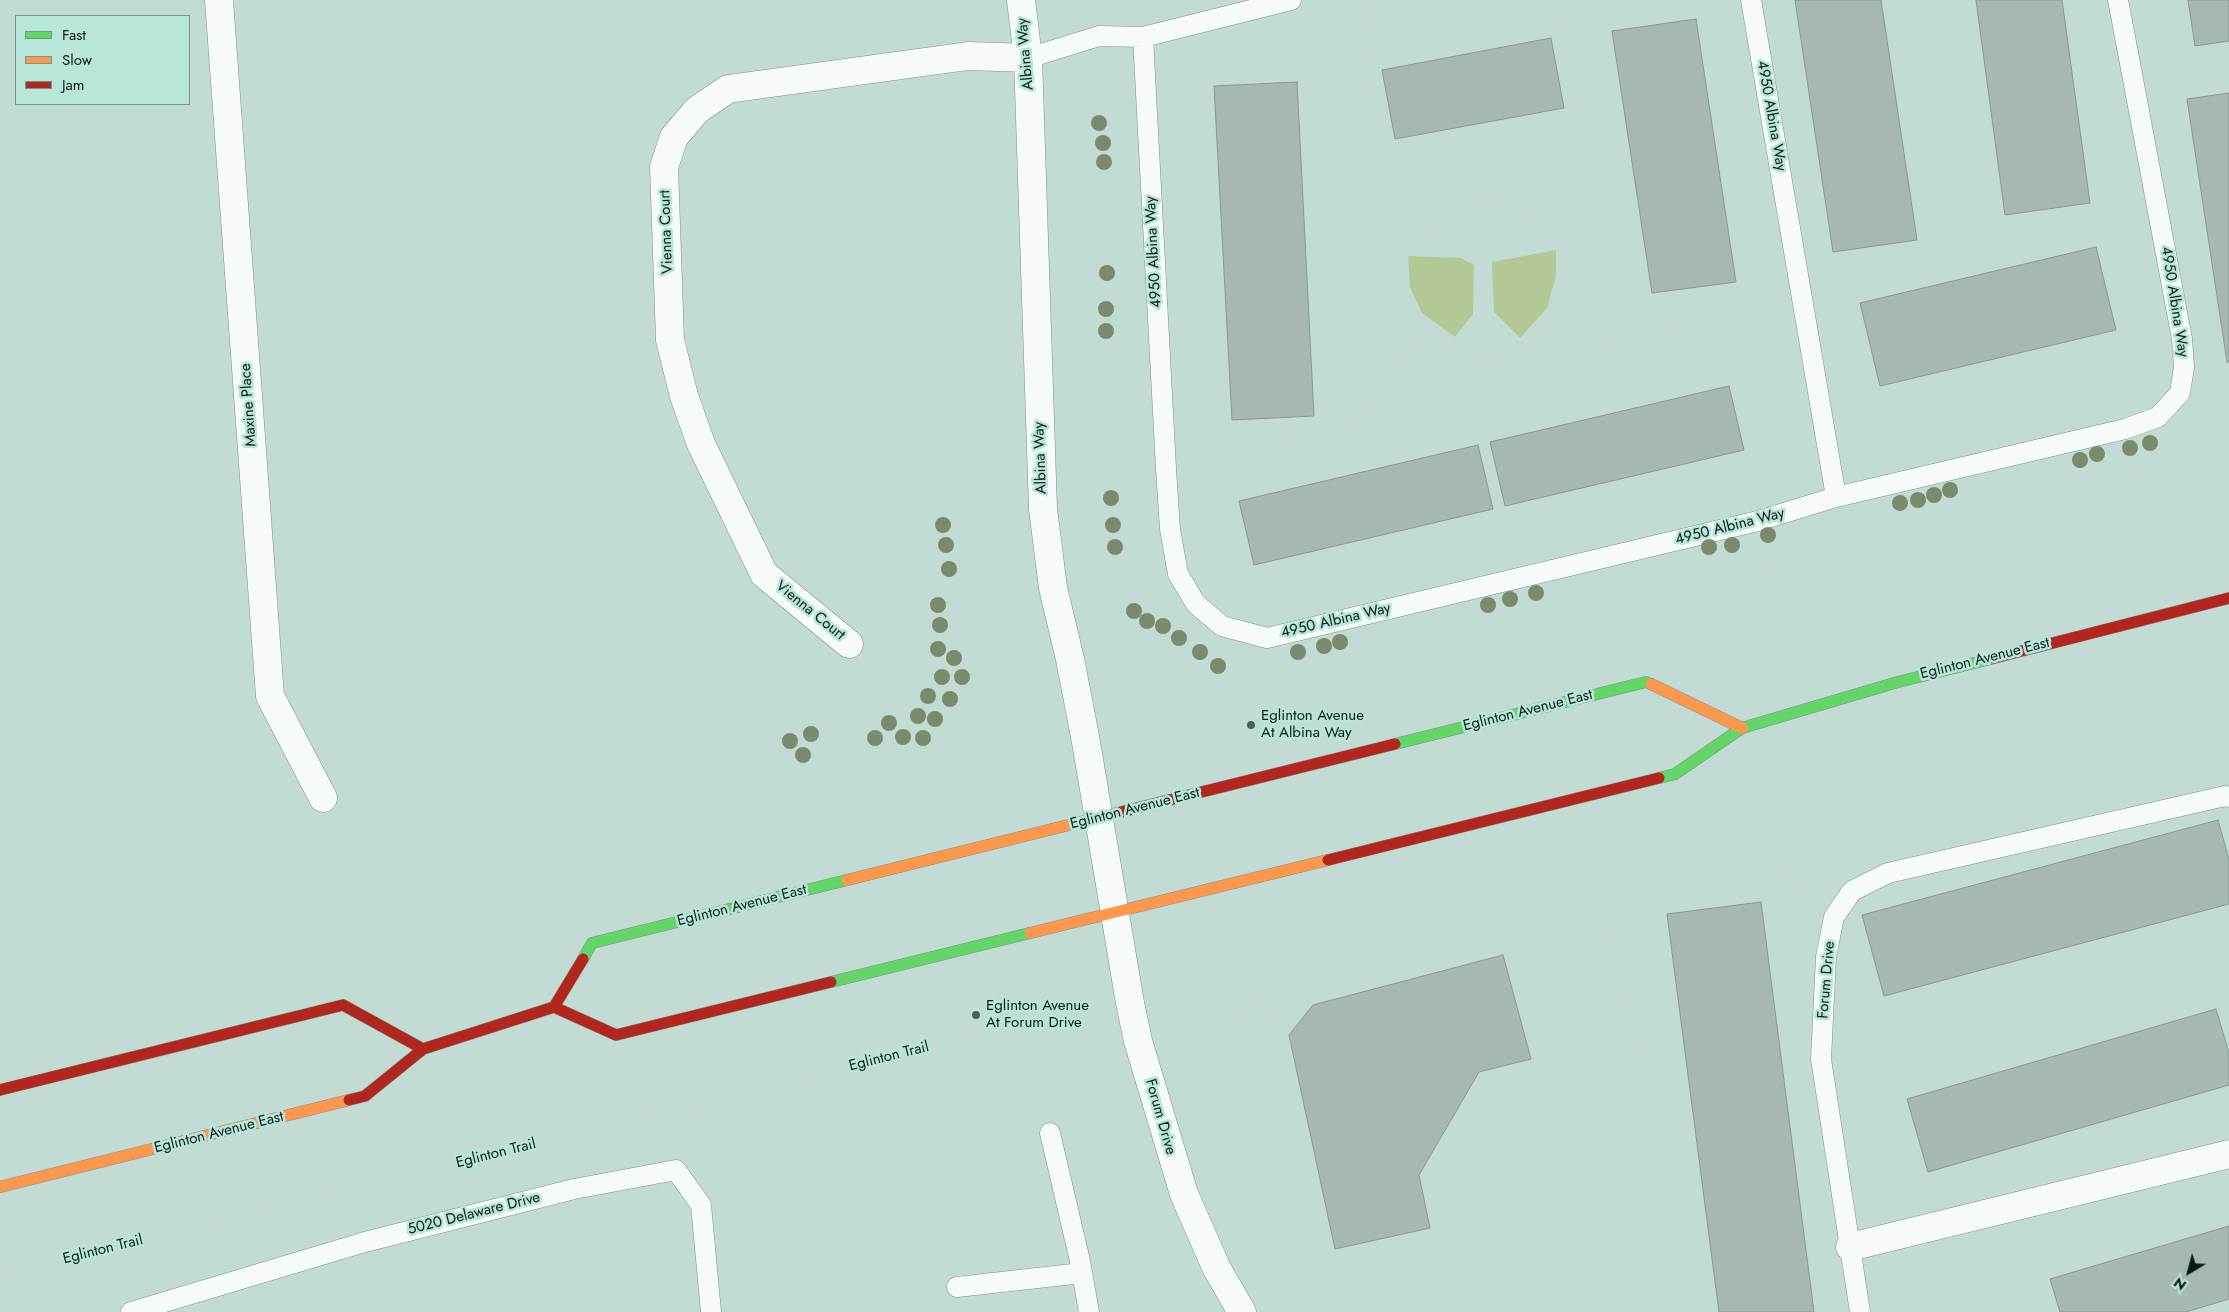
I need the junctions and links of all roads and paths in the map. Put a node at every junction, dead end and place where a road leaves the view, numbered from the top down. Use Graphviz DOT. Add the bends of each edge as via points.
graph roads {
  1 [pos="219,0"];
  2 [pos="1021,0"];
  3 [pos="1291,0"];
  4 [pos="1367,0"];
  5 [pos="1563,0"];
  6 [pos="1751,0"];
  7 [pos="2118,0"];
  8 [pos="1143,37"];
  9 [pos="1028,58"];
  10 [pos="1488,197"];
  11 [pos="1743,317"];
  12 [pos="1481,359"];
  13 [pos="1194,465"];
  14 [pos="1836,497"];
  15 [pos="2229,598"];
  16 [pos="850,644"];
  17 [pos="1742,728"];
  18 [pos="2229,797"];
  19 [pos="323,798"];
  20 [pos="1099,818"];
  21 [pos="1774,842"];
  22 [pos="1602,884"];
  23 [pos="1812,900"];
  24 [pos="1114,911"];
  25 [pos="1255,964"];
  26 [pos="554,1006"];
  27 [pos="1253,1006"];
  28 [pos="1283,1026"];
  29 [pos="993,1031"];
  30 [pos="1207,1032"];
  31 [pos="422,1049"];
  32 [pos="1644,1080"];
  33 [pos="0,1090"];
  34 [pos="695,1105"];
  35 [pos="1050,1133"];
  36 [pos="2229,1154"];
  37 [pos="676,1170"];
  38 [pos="0,1187"];
  39 [pos="1850,1246"];
  40 [pos="69,1258"];
  41 [pos="1082,1272"];
  42 [pos="0,1278"];
  43 [pos="957,1287"];
  44 [pos="106,1298"];
  45 [pos="131,1312"];
  46 [pos="711,1312"];
  47 [pos="1089,1312"];
  48 [pos="1242,1312"];
  49 [pos="1860,1312"];
  1 -- 19 [label="street, Maxine Place" via="270,696"];
  2 -- 9 [label="street, Albina Way"];
  3 -- 8 [label="lane"];
  4 -- 10 [label="path" via="1368,69 1377,129 1414,206 1434,236 1466,205"];
  5 -- 10 [label="path" via="1574,140 1568,166 1530,212 1492,195"];
  6 -- 14 [label="lane, 4950 Albina Way"];
  7 -- 14 [label="lane, 4950 Albina Way" via="2182,339 2184,367 2180,394 2158,417 2125,429"];
  8 -- 9 [label="lane" via="1099,36"];
  8 -- 14 [label="lane, 4950 Albina Way" via="1170,529 1178,574 1196,604 1222,626 1267,638 1758,521"];
  9 -- 16 [label="street, Vienna Court" via="968,56 728,89 697,110 674,137 664,167 670,340 700,444 764,574"];
  9 -- 20 [label="street, Albina Way" via="1043,509 1053,588 1072,668"];
  10 -- 12 [label="path"];
  11 -- 12 [label="path" via="1595,346 1567,339 1547,327 1516,352"];
  12 -- 13 [label="path" via="1453,351 1426,327 1387,384 1358,417 1333,433"];
  15 -- 17 [label="main road, Eglinton Avenue East" via="1898,682"];
  17 -- 20 [label="main road, Eglinton Avenue East" via="1646,682"];
  17 -- 24 [label="main road, Eglinton Avenue East" via="1675,774"];
  18 -- 39 [label="lane, Forum Drive" via="1888,873 1852,891 1834,916 1826,957 1822,1059"];
  20 -- 24 [label="street, Albina Way"];
  20 -- 26 [label="main road, Eglinton Avenue East" via="592,944"];
  21 -- 23 [label="path" via="1785,871 1797,888"];
  22 -- 32 [label="path"];
  24 -- 26 [label="main road, Eglinton Avenue East" via="616,1034"];
  24 -- 48 [label="street, Forum Drive" via="1132,1013 1170,1154 1198,1231"];
  25 -- 27 [label="path" via="1258,990"];
  26 -- 31 [label="main road, Eglinton Avenue East"];
  27 -- 28 [label="path"];
  27 -- 30 [label="path" via="1236,1022"];
  29 -- 34 [label="path, Eglinton Trail"];
  31 -- 33 [label="main road" via="343,1005"];
  31 -- 38 [label="main road, Eglinton Avenue East" via="365,1096"];
  34 -- 37 [label="path"];
  34 -- 40 [label="path, Eglinton Trail"];
  35 -- 41 [label="lane"];
  36 -- 39 [label="street"];
  37 -- 45 [label="lane, 5020 Delaware Drive" via="574,1189 366,1242"];
  37 -- 46 [label="lane" via="700,1205"];
  39 -- 49 [label="lane, Forum Drive"];
  40 -- 42 [label="path, Eglinton Trail"];
  40 -- 44 [label="path"];
  41 -- 43 [label="lane"];
  41 -- 47 [label="lane"];
}
